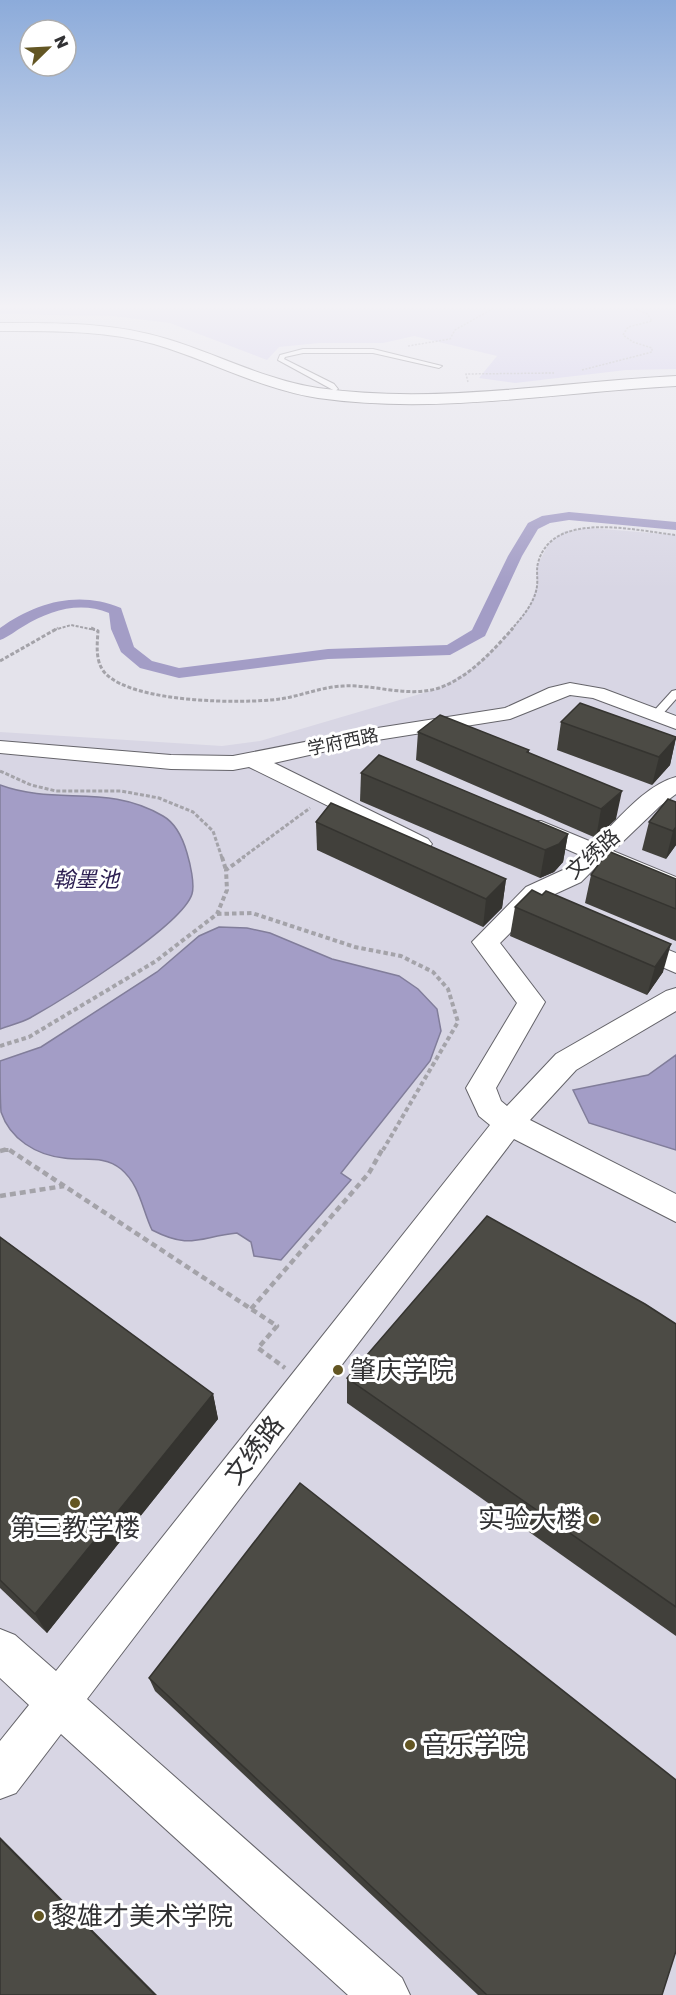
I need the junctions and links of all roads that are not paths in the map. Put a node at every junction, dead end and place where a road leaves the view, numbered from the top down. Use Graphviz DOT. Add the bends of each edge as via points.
graph roads {
  1 [pos="676,693"];
  2 [pos="656,715"];
  3 [pos="676,723"];
  4 [pos="435,724"];
  5 [pos="479,742"];
  6 [pos="0,747"];
  7 [pos="252,760"];
  8 [pos="676,784"];
  9 [pos="632,805"];
  10 [pos="512,817"];
  11 [pos="668,819"];
  12 [pos="597,852"];
  13 [pos="437,853"];
  14 [pos="676,886"];
  15 [pos="613,936"];
  16 [pos="676,964"];
  17 [pos="676,998"];
  18 [pos="509,1123"];
  19 [pos="676,1209"];
  20 [pos="0,1650"];
  21 [pos="57,1704"];
  22 [pos="0,1777"];
  23 [pos="385,1995"];
  1 -- 2 [label="lane"];
  2 -- 3 [label="street, 学府西路"];
  2 -- 4 [label="street, 学府西路" via="597,693 570,689 510,713"];
  4 -- 5 [label="street"];
  4 -- 7 [label="street, 学府西路"];
  6 -- 7 [label="street, 学府西路" via="171,762"];
  7 -- 13 [label="street"];
  8 -- 9 [label="street, 文绣路"];
  9 -- 11 [label="street"];
  9 -- 12 [label="street, 文绣路"];
  10 -- 12 [label="street"];
  12 -- 14 [label="street"];
  12 -- 18 [label="street, 文绣路" via="572,876 535,893 485,942 531,1002 481,1088 489,1108"];
  15 -- 16 [label="street"];
  17 -- 18 [label="street, 文绣路" via="566,1062"];
  18 -- 19 [label="street"];
  18 -- 21 [label="street, 文绣路"];
  20 -- 21 [label="street"];
  21 -- 22 [label="street, 文绣路"];
  21 -- 23 [label="street"];
}
